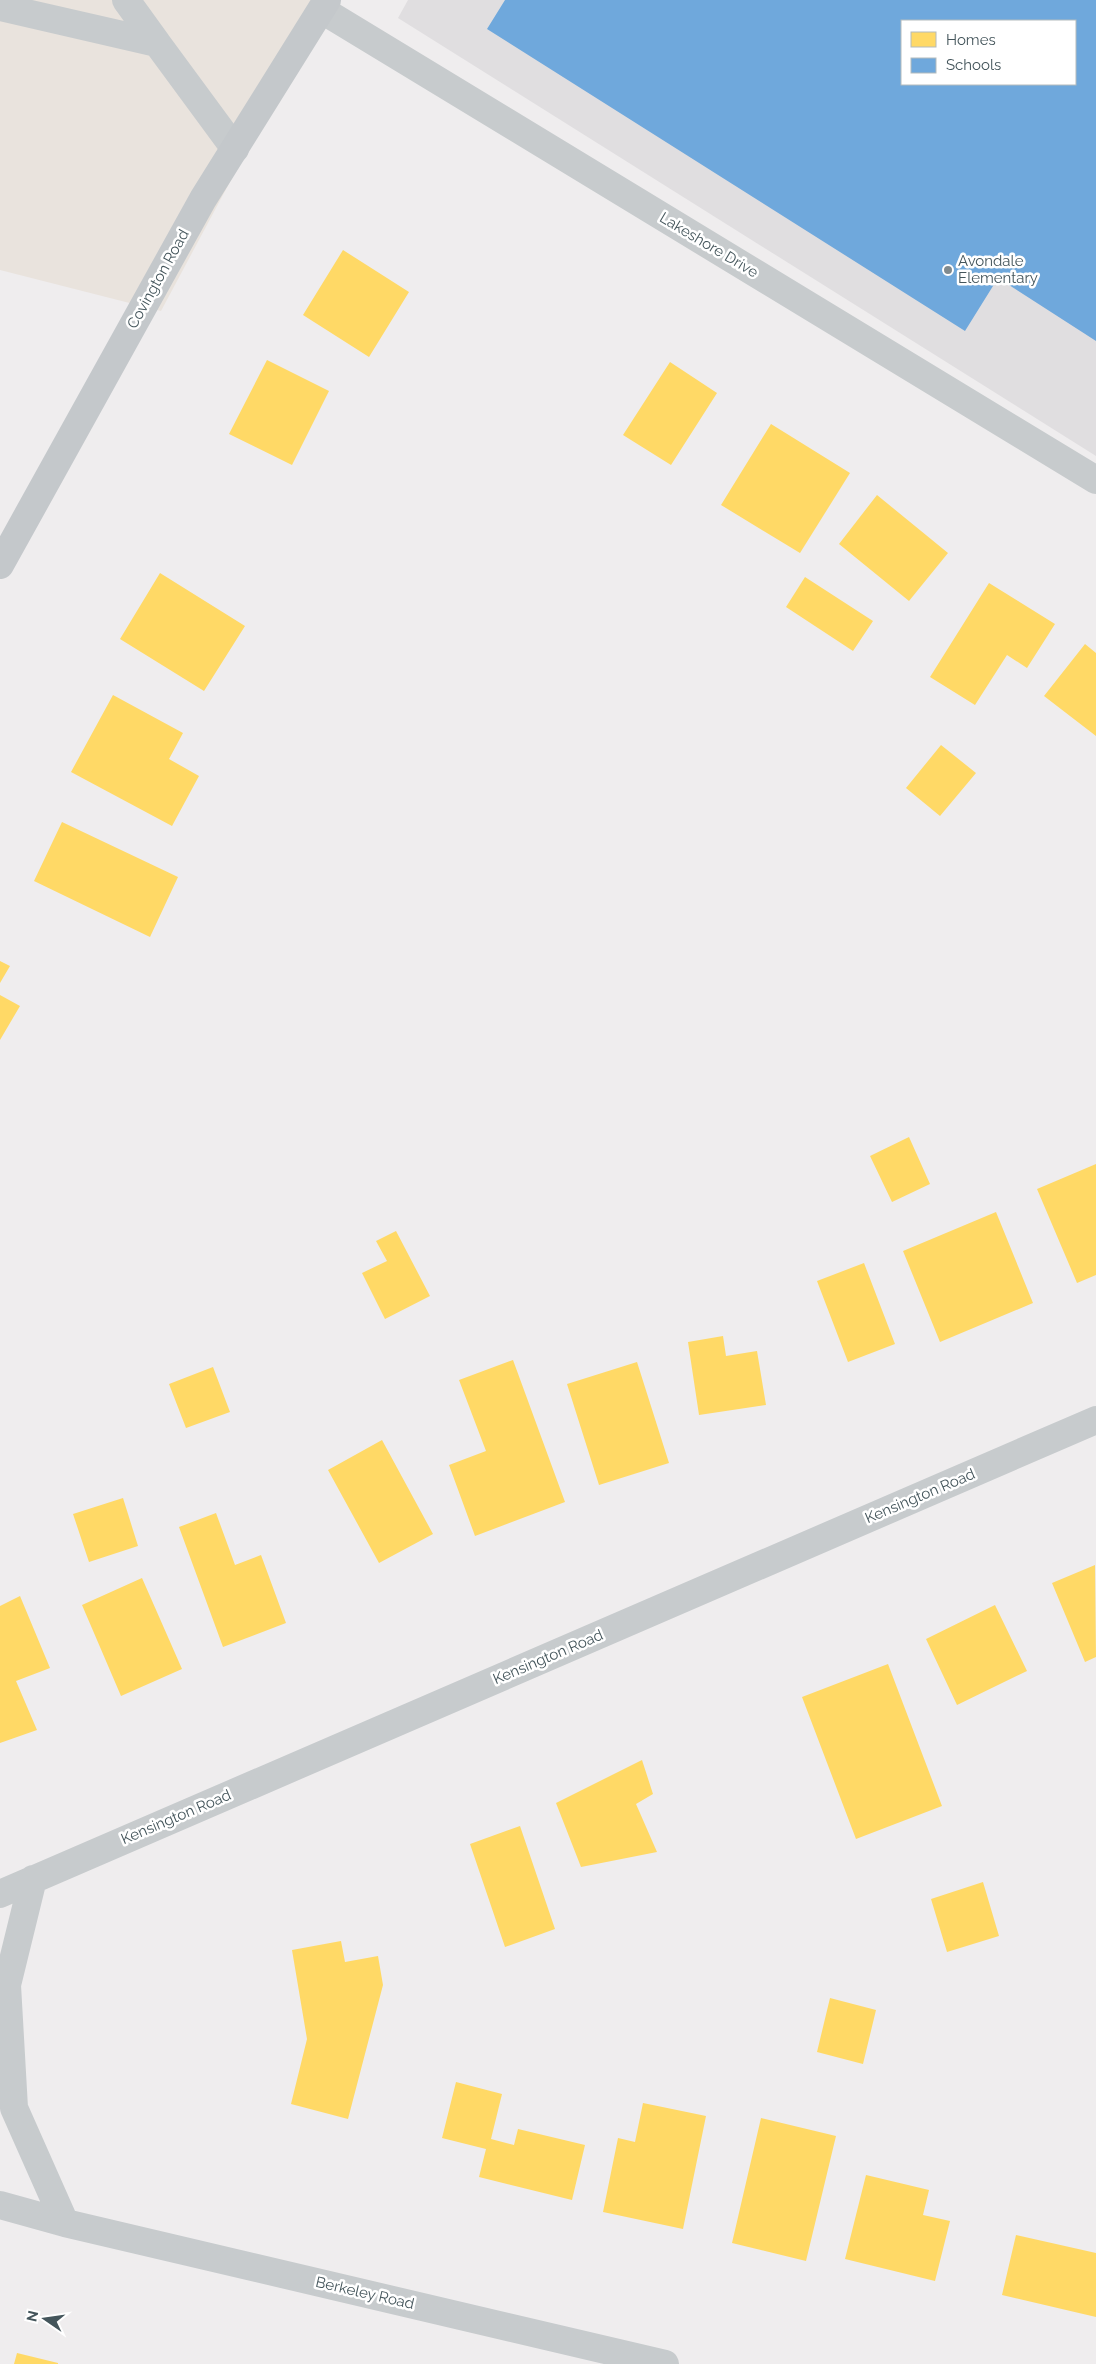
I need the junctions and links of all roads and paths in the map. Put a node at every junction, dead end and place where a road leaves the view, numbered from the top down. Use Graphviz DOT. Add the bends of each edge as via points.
graph roads {
  1 [pos="127,1"];
  2 [pos="324,5"];
  3 [pos="0,7"];
  4 [pos="157,43"];
  5 [pos="235,149"];
  6 [pos="1096,480"];
  7 [pos="0,564"];
  8 [pos="1096,1420"];
  9 [pos="33,1879"];
  10 [pos="0,1894"];
  11 [pos="0,2206"];
  12 [pos="65,2223"];
  13 [pos="665,2364"];
  1 -- 4 [label="street"];
  2 -- 5 [label="main road, Covington Road"];
  2 -- 6 [label="street, Lakeshore Drive"];
  3 -- 4 [label="street"];
  4 -- 5 [label="street"];
  5 -- 7 [label="main road, Covington Road" via="203,199"];
  8 -- 9 [label="street, Kensington Road"];
  9 -- 10 [label="street, Kensington Road"];
  9 -- 12 [label="street" via="7,1985 14,2108"];
  11 -- 12 [label="street, Berkeley Road"];
  12 -- 13 [label="street, Berkeley Road"];
}
